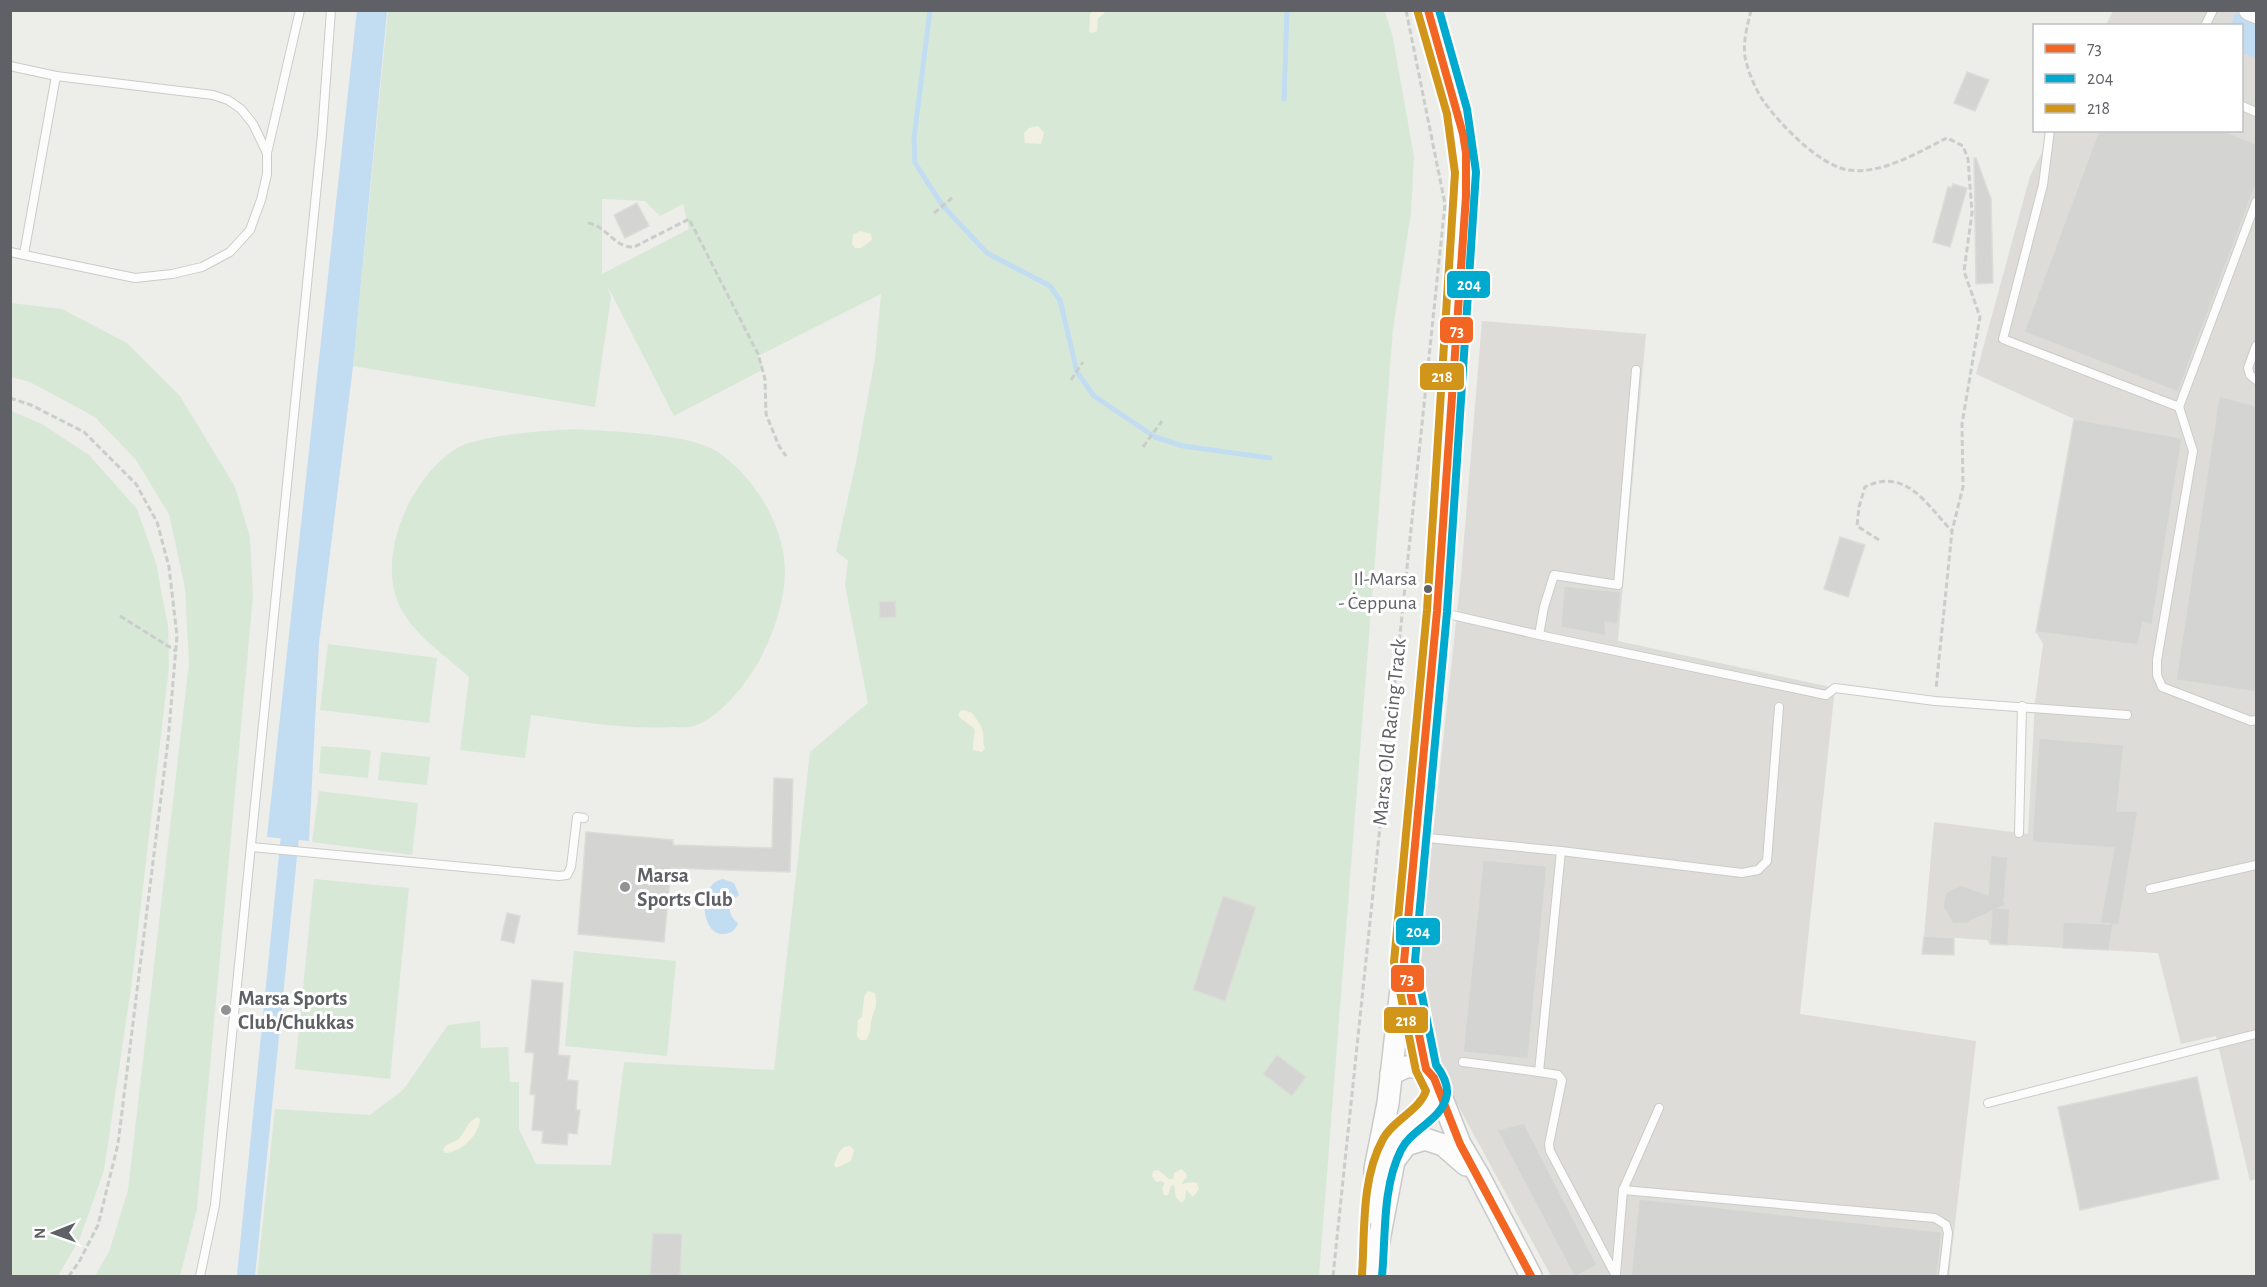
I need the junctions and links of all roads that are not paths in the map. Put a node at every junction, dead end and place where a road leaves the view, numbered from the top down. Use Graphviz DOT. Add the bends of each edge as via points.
graph roads {
  1 [pos="300,10"];
  2 [pos="331,10"];
  3 [pos="1428,10"];
  4 [pos="2213,10"];
  5 [pos="2249,10"];
  6 [pos="2256,13"];
  7 [pos="2206,24"];
  8 [pos="10,66"];
  9 [pos="56,76"];
  10 [pos="2050,132"];
  11 [pos="267,153"];
  12 [pos="2256,202"];
  13 [pos="10,252"];
  14 [pos="24,254"];
  15 [pos="2256,346"];
  16 [pos="1635,370"];
  17 [pos="2256,380"];
  18 [pos="2179,406"];
  19 [pos="1437,611"];
  20 [pos="1539,635"];
  21 [pos="2022,706"];
  22 [pos="1779,707"];
  23 [pos="2127,716"];
  24 [pos="2256,720"];
  25 [pos="584,818"];
  26 [pos="2019,833"];
  27 [pos="1416,837"];
  28 [pos="251,848"];
  29 [pos="1561,851"];
  30 [pos="2256,865"];
  31 [pos="2150,889"];
  32 [pos="1404,962"];
  33 [pos="2256,1034"];
  34 [pos="1463,1062"];
  35 [pos="1426,1069"];
  36 [pos="1539,1072"];
  37 [pos="1391,1074"];
  38 [pos="1438,1088"];
  39 [pos="1988,1102"];
  40 [pos="1659,1108"];
  41 [pos="1407,1111"];
  42 [pos="1460,1144"];
  43 [pos="1479,1176"];
  44 [pos="1623,1190"];
  45 [pos="1377,1215"];
  46 [pos="1372,1274"];
  47 [pos="200,1276"];
  48 [pos="1532,1276"];
  49 [pos="1615,1276"];
  50 [pos="1943,1276"];
  1 -- 11 [label="lane"];
  2 -- 28 [label="lane"];
  3 -- 19 [label="main road" via="1466,153"];
  4 -- 7 [label="lane"];
  5 -- 6 [label="street"];
  8 -- 9 [label="lane"];
  9 -- 11 [label="lane" via="228,100 253,124"];
  9 -- 14 [label="lane"];
  10 -- 18 [label="lane" via="2045,176 2003,339"];
  11 -- 14 [label="lane" via="267,174 250,230 230,252 202,267 135,278"];
  12 -- 18 [label="lane"];
  13 -- 14 [label="lane"];
  15 -- 17 [label="lane" via="2248,368"];
  16 -- 20 [label="lane" via="1618,585 1554,575"];
  18 -- 24 [label="lane" via="2193,451 2157,675 2162,687"];
  19 -- 20 [label="lane"];
  19 -- 27 [label="main road"];
  20 -- 21 [label="lane" via="1826,695 1835,688 1935,701"];
  21 -- 23 [label="lane"];
  21 -- 26 [label="lane"];
  22 -- 29 [label="lane" via="1767,861 1758,870 1742,873"];
  25 -- 28 [label="lane" via="577,817 572,867 567,875 559,876"];
  27 -- 29 [label="lane"];
  27 -- 32 [label="main road"];
  28 -- 47 [label="lane" via="214,1205"];
  29 -- 36 [label="lane"];
  30 -- 31 [label="lane"];
  32 -- 35 [label="main road"];
  32 -- 37 [label="main road"];
  33 -- 39 [label="lane"];
  34 -- 36 [label="lane"];
  35 -- 37 [label="main road" via="1406,1067"];
  35 -- 38 [label="main road"];
  36 -- 49 [label="lane" via="1558,1075 1562,1080 1550,1150"];
  37 -- 41 [label="main road"];
  38 -- 41 [label="main road" via="1435,1100"];
  38 -- 42 [label="main road"];
  40 -- 44 [label="lane"];
  41 -- 42 [label="main road"];
  41 -- 45 [label="main road" via="1408,1124 1392,1143 1382,1174"];
  41 -- 45 [label="main road" via="1375,1169"];
  42 -- 43 [label="main road"];
  43 -- 46 [label="main road" via="1443,1145 1425,1138 1406,1145 1394,1161"];
  43 -- 48 [label="main road"];
  44 -- 49 [label="lane"];
  44 -- 50 [label="lane" via="1935,1218 1946,1225 1948,1233"];
  45 -- 46 [label="main road"];
}
